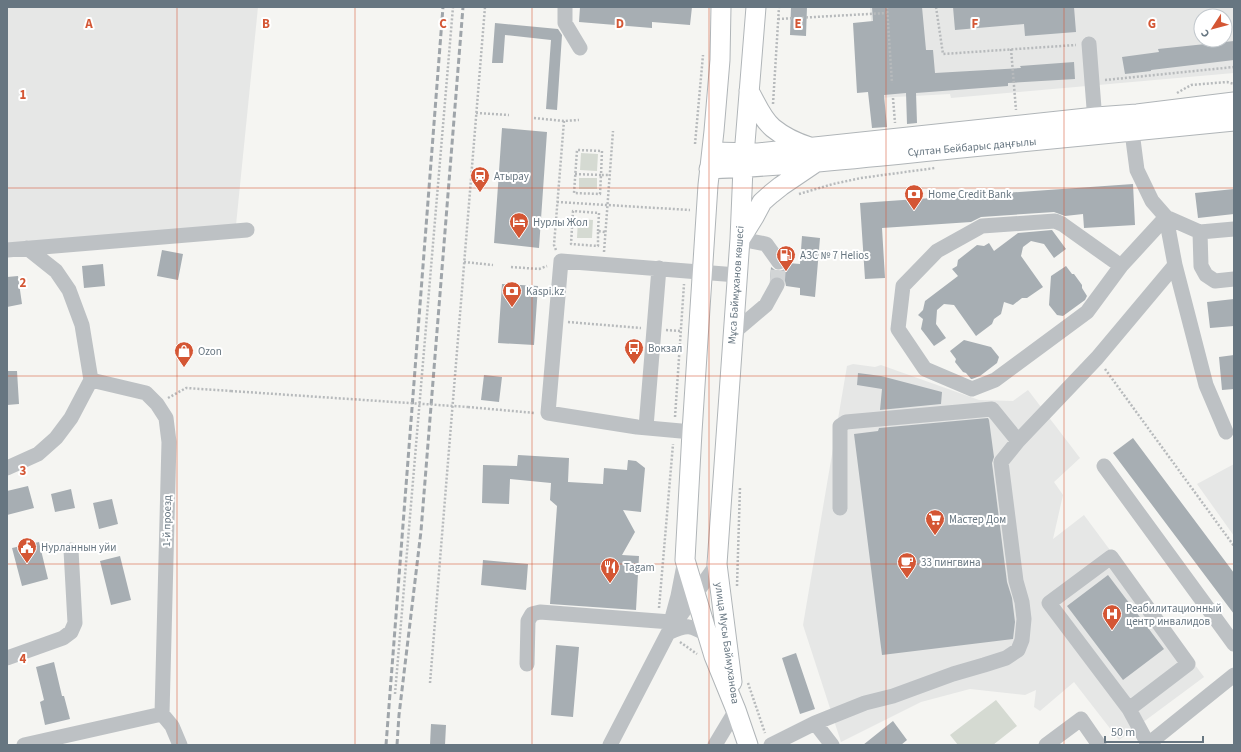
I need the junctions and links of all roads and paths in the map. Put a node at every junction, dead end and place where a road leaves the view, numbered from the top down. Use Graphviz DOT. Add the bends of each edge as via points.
graph roads {
  1 [pos="453,7"];
  2 [pos="484,7"];
  3 [pos="565,7"];
  4 [pos="721,7"];
  5 [pos="756,7"];
  6 [pos="779,7"];
  7 [pos="887,7"];
  8 [pos="936,7"];
  9 [pos="887,13"];
  10 [pos="778,19"];
  11 [pos="1089,44"];
  12 [pos="580,48"];
  13 [pos="1011,50"];
  14 [pos="703,51"];
  15 [pos="1234,67"];
  16 [pos="1092,82"];
  17 [pos="892,83"];
  18 [pos="749,91"];
  19 [pos="893,98"];
  20 [pos="1234,102"];
  21 [pos="773,105"];
  22 [pos="1016,112"];
  23 [pos="476,113"];
  24 [pos="509,115"];
  25 [pos="1096,117"];
  26 [pos="534,118"];
  27 [pos="579,120"];
  28 [pos="1234,120"];
  29 [pos="564,121"];
  30 [pos="895,130"];
  31 [pos="613,131"];
  32 [pos="1132,132"];
  33 [pos="696,140"];
  34 [pos="814,155"];
  35 [pos="710,161"];
  36 [pos="744,161"];
  37 [pos="939,167"];
  38 [pos="575,174"];
  39 [pos="601,174"];
  40 [pos="610,175"];
  41 [pos="794,195"];
  42 [pos="557,202"];
  43 [pos="607,205"];
  44 [pos="690,210"];
  45 [pos="1166,217"];
  46 [pos="1234,229"];
  47 [pos="247,230"];
  48 [pos="598,231"];
  49 [pos="605,232"];
  50 [pos="1200,232"];
  51 [pos="740,239"];
  52 [pos="27,248"];
  53 [pos="7,250"];
  54 [pos="561,261"];
  55 [pos="464,262"];
  56 [pos="779,262"];
  57 [pos="603,264"];
  58 [pos="493,265"];
  59 [pos="1175,265"];
  60 [pos="1121,266"];
  61 [pos="511,267"];
  62 [pos="659,268"];
  63 [pos="702,272"];
  64 [pos="737,275"];
  65 [pos="1234,279"];
  66 [pos="777,285"];
  67 [pos="556,321"];
  68 [pos="654,329"];
  69 [pos="681,331"];
  70 [pos="733,333"];
  71 [pos="1097,358"];
  72 [pos="90,380"];
  73 [pos="157,404"];
  74 [pos="548,413"];
  75 [pos="646,427"];
  76 [pos="683,431"];
  77 [pos="1226,432"];
  78 [pos="1018,441"];
  79 [pos="1104,466"];
  80 [pos="7,468"];
  81 [pos="740,481"];
  82 [pos="840,508"];
  83 [pos="1234,546"];
  84 [pos="71,550"];
  85 [pos="685,560"];
  86 [pos="717,564"];
  87 [pos="737,592"];
  88 [pos="696,594"];
  89 [pos="666,625"];
  90 [pos="708,635"];
  91 [pos="1234,644"];
  92 [pos="700,657"];
  93 [pos="7,658"];
  94 [pos="527,664"];
  95 [pos="1234,675"];
  96 [pos="746,678"];
  97 [pos="430,683"];
  98 [pos="396,694"];
  99 [pos="1129,709"];
  100 [pos="736,710"];
  101 [pos="162,714"];
  102 [pos="815,723"];
  103 [pos="769,741"];
  104 [pos="24,745"];
  105 [pos="180,745"];
  106 [pos="610,745"];
  107 [pos="715,745"];
  108 [pos="748,745"];
  109 [pos="832,745"];
  110 [pos="1046,745"];
  111 [pos="1099,745"];
  112 [pos="1147,745"];
  1 -- 98 [label="path"];
  2 -- 23 [label="path"];
  3 -- 12 [label="street" via="565,23"];
  4 -- 35 [label="main road" via="720,60"];
  5 -- 18 [label="main road, Мұса Баймұханов көшесі"];
  6 -- 10 [label="path"];
  7 -- 9 [label="path"];
  8 -- 13 [label="path" via="943,54"];
  9 -- 10 [label="path"];
  9 -- 17 [label="path"];
  10 -- 21 [label="path"];
  11 -- 13 [label="path"];
  11 -- 16 [label="street"];
  13 -- 22 [label="path"];
  14 -- 33 [label="path"];
  15 -- 16 [label="path"];
  16 -- 25 [label="street"];
  18 -- 34 [label="main road" via="773,128"];
  18 -- 36 [label="main road, Мұса Баймұханов көшесі"];
  19 -- 30 [label="path"];
  20 -- 25 [label="main road, Сұлтан Бейбарыс даңғылы"];
  23 -- 24 [label="path"];
  23 -- 55 [label="path"];
  25 -- 34 [label="main road, Сұлтан Бейбарыс даңғылы" via="835,144"];
  26 -- 29 [label="path"];
  27 -- 29 [label="path"];
  28 -- 32 [label="main road, Сұлтан Бейбарыс даңғылы"];
  29 -- 42 [label="path"];
  31 -- 40 [label="path"];
  32 -- 34 [label="main road, Сұлтан Бейбарыс даңғылы" via="976,146"];
  32 -- 45 [label="street" via="1137,170 1152,201"];
  34 -- 36 [label="main road, Сұлтан Бейбарыс даңғылы"];
  34 -- 51 [label="main road" via="762,202"];
  35 -- 36 [label="main road, Сұлтан Бейбарыс даңғылы"];
  35 -- 63 [label="main road"];
  36 -- 51 [label="main road, Мұса Баймұханов көшесі"];
  37 -- 41 [label="path, Сұлтан Бейбарыс даңғылы" via="861,178"];
  38 -- 39 [label="path"];
  38 -- 39 [label="path" via="574,193 600,194"];
  38 -- 39 [label="path" via="577,150 602,151"];
  39 -- 40 [label="path"];
  40 -- 43 [label="path"];
  42 -- 43 [label="path"];
  42 -- 54 [label="path" via="554,245"];
  43 -- 44 [label="path"];
  43 -- 49 [label="path"];
  45 -- 50 [label="street"];
  45 -- 59 [label="street"];
  45 -- 60 [label="street"];
  46 -- 50 [label="street"];
  47 -- 52 [label="street"];
  48 -- 48 [label="path" via="598,246 571,244 573,211 600,213"];
  48 -- 49 [label="path"];
  49 -- 57 [label="path"];
  50 -- 65 [label="street" via="1201,266 1206,275 1215,281"];
  51 -- 56 [label="street" via="766,244"];
  51 -- 64 [label="main road, Мұса Баймұханов көшесі"];
  52 -- 53 [label="street"];
  52 -- 72 [label="street" via="56,270 69,290 82,325"];
  54 -- 57 [label="street"];
  54 -- 61 [label="path" via="539,269"];
  54 -- 67 [label="street"];
  55 -- 58 [label="path"];
  55 -- 97 [label="path"];
  57 -- 62 [label="street"];
  59 -- 71 [label="street"];
  59 -- 77 [label="street" via="1206,385"];
  60 -- 60 [label="street" via="1055,221 982,226 937,251 903,286 898,329 925,370 972,388 995,380 1087,312"];
  62 -- 63 [label="street"];
  62 -- 68 [label="street"];
  63 -- 64 [label="street"];
  63 -- 76 [label="main road"];
  64 -- 70 [label="main road, Мұса Баймұханов көшесі"];
  66 -- 70 [label="street" via="766,305"];
  67 -- 68 [label="path"];
  67 -- 74 [label="street"];
  68 -- 69 [label="path"];
  68 -- 75 [label="street"];
  70 -- 86 [label="main road, Мұса Баймұханов көшесі"];
  71 -- 78 [label="street"];
  71 -- 83 [label="path"];
  72 -- 73 [label="street, 1-й проезд" via="146,393"];
  72 -- 80 [label="street" via="71,418 56,438 38,454"];
  73 -- 74 [label="path, bridge" via="186,388"];
  73 -- 101 [label="street, 1-й проезд" via="166,418 169,442"];
  74 -- 75 [label="street"];
  75 -- 76 [label="street"];
  76 -- 85 [label="main road"];
  76 -- 89 [label="path"];
  78 -- 82 [label="street" via="992,409 846,422 840,426"];
  78 -- 102 [label="street" via="1002,462 1016,581 1024,619 1022,640 1018,650 1006,658 865,703"];
  79 -- 91 [label="street"];
  81 -- 87 [label="path"];
  84 -- 93 [label="street" via="75,623 71,632 63,638"];
  85 -- 88 [label="main road, улица Мусы Баймуханова"];
  85 -- 89 [label="street" via="678,596"];
  86 -- 88 [label="street"];
  86 -- 100 [label="main road, улица Мусы Баймуханова"];
  88 -- 89 [label="street"];
  88 -- 90 [label="main road, улица Мусы Баймуханова"];
  89 -- 90 [label="street" via="693,627"];
  89 -- 92 [label="path"];
  89 -- 94 [label="street" via="540,612 532,614 528,621"];
  89 -- 106 [label="street"];
  90 -- 100 [label="main road, улица Мусы Баймуханова"];
  95 -- 112 [label="street"];
  96 -- 103 [label="path"];
  99 -- 99 [label="street" via="1049,602 1111,557 1188,664"];
  99 -- 112 [label="street"];
  100 -- 107 [label="street"];
  100 -- 108 [label="main road"];
  101 -- 104 [label="street"];
  101 -- 105 [label="street" via="172,726"];
  102 -- 103 [label="street"];
  102 -- 109 [label="street"];
  110 -- 111 [label="street" via="1081,719"];
}
